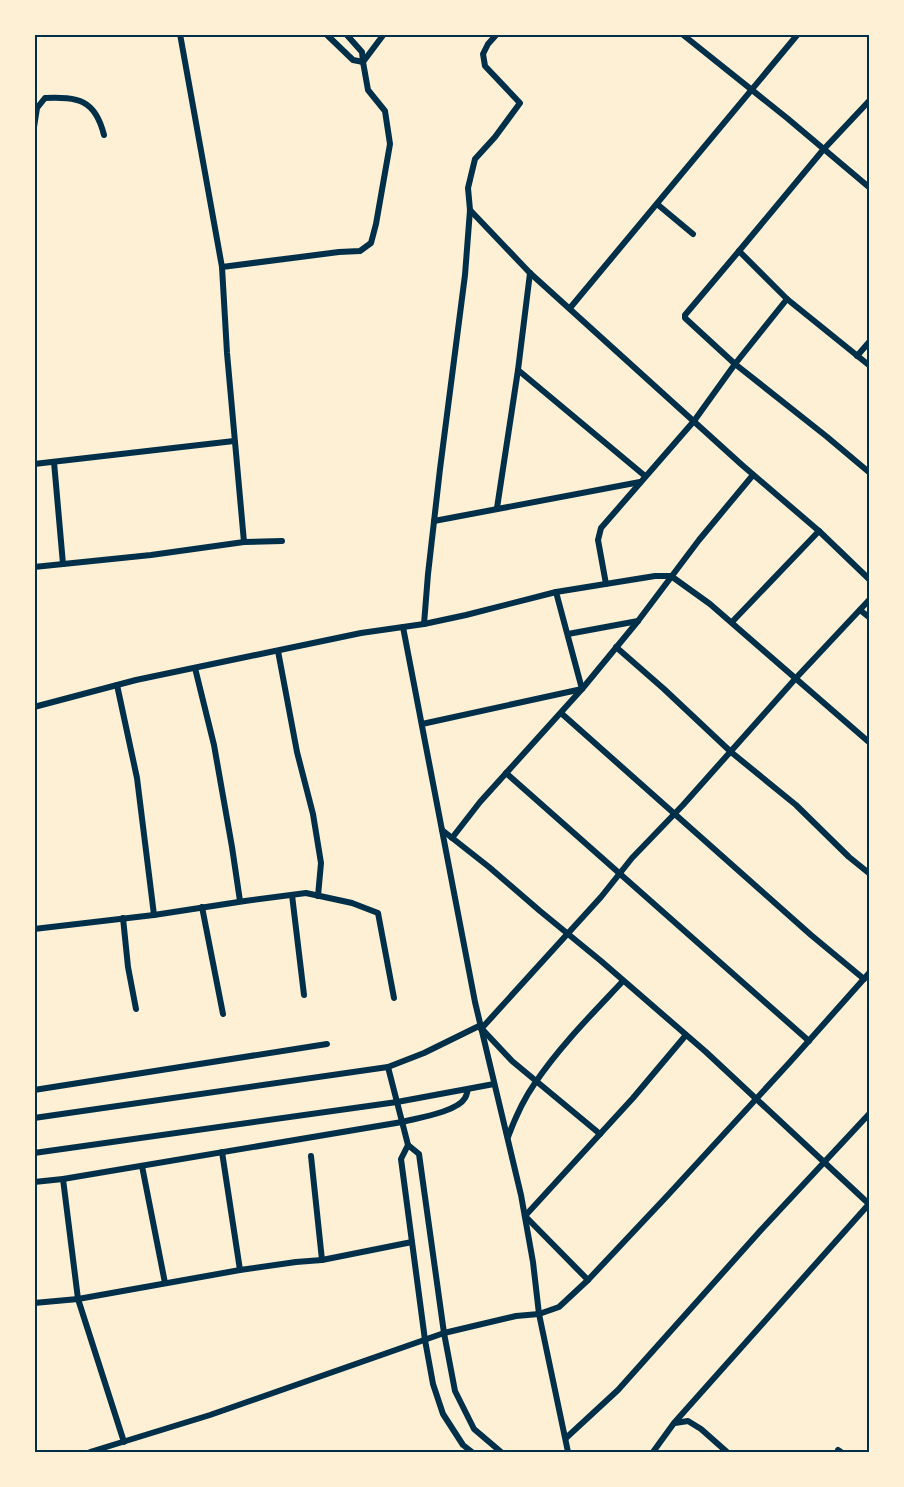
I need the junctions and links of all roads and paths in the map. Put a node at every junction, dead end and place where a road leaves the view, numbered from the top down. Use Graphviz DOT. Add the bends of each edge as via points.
graph roads {
  1 [pos="180,34"];
  2 [pos="326,34"];
  3 [pos="346,34"];
  4 [pos="384,34"];
  5 [pos="497,34"];
  6 [pos="682,34"];
  7 [pos="798,34"];
  8 [pos="363,62"];
  9 [pos="751,91"];
  10 [pos="870,100"];
  11 [pos="34,127"];
  12 [pos="104,135"];
  13 [pos="823,150"];
  14 [pos="870,188"];
  15 [pos="657,204"];
  16 [pos="470,210"];
  17 [pos="693,234"];
  18 [pos="739,251"];
  19 [pos="222,267"];
  20 [pos="530,273"];
  21 [pos="787,299"];
  22 [pos="570,308"];
  23 [pos="870,341"];
  24 [pos="857,356"];
  25 [pos="735,363"];
  26 [pos="870,366"];
  27 [pos="518,370"];
  28 [pos="694,421"];
  29 [pos="234,441"];
  30 [pos="54,462"];
  31 [pos="34,464"];
  32 [pos="870,473"];
  33 [pos="753,475"];
  34 [pos="645,476"];
  35 [pos="640,482"];
  36 [pos="497,508"];
  37 [pos="434,520"];
  38 [pos="819,531"];
  39 [pos="282,541"];
  40 [pos="244,542"];
  41 [pos="63,564"];
  42 [pos="34,567"];
  43 [pos="671,576"];
  44 [pos="870,580"];
  45 [pos="606,584"];
  46 [pos="556,592"];
  47 [pos="870,599"];
  48 [pos="860,610"];
  49 [pos="870,618"];
  50 [pos="638,621"];
  51 [pos="732,622"];
  52 [pos="424,624"];
  53 [pos="403,627"];
  54 [pos="568,634"];
  55 [pos="616,647"];
  56 [pos="278,651"];
  57 [pos="195,668"];
  58 [pos="796,678"];
  59 [pos="117,685"];
  60 [pos="582,689"];
  61 [pos="34,707"];
  62 [pos="561,713"];
  63 [pos="422,724"];
  64 [pos="870,743"];
  65 [pos="731,752"];
  66 [pos="506,773"];
  67 [pos="674,814"];
  68 [pos="442,830"];
  69 [pos="452,838"];
  70 [pos="620,874"];
  71 [pos="870,874"];
  72 [pos="292,895"];
  73 [pos="318,896"];
  74 [pos="240,901"];
  75 [pos="202,907"];
  76 [pos="154,915"];
  77 [pos="123,918"];
  78 [pos="34,929"];
  79 [pos="568,934"];
  80 [pos="870,972"];
  81 [pos="864,979"];
  82 [pos="623,981"];
  83 [pos="304,994"];
  84 [pos="394,998"];
  85 [pos="136,1010"];
  86 [pos="223,1014"];
  87 [pos="481,1027"];
  88 [pos="686,1035"];
  89 [pos="809,1041"];
  90 [pos="327,1044"];
  91 [pos="388,1067"];
  92 [pos="536,1082"];
  93 [pos="494,1084"];
  94 [pos="468,1089"];
  95 [pos="34,1090"];
  96 [pos="756,1099"];
  97 [pos="396,1102"];
  98 [pos="870,1113"];
  99 [pos="34,1118"];
  100 [pos="402,1122"];
  101 [pos="600,1134"];
  102 [pos="507,1137"];
  103 [pos="408,1145"];
  104 [pos="222,1152"];
  105 [pos="34,1153"];
  106 [pos="311,1156"];
  107 [pos="825,1162"];
  108 [pos="142,1166"];
  109 [pos="63,1179"];
  110 [pos="34,1182"];
  111 [pos="525,1216"];
  112 [pos="412,1242"];
  113 [pos="322,1260"];
  114 [pos="240,1270"];
  115 [pos="588,1280"];
  116 [pos="165,1283"];
  117 [pos="78,1299"];
  118 [pos="34,1303"];
  119 [pos="539,1314"];
  120 [pos="444,1333"];
  121 [pos="424,1340"];
  122 [pos="674,1423"];
  123 [pos="566,1438"];
  124 [pos="124,1442"];
  125 [pos="90,1452"];
  126 [pos="472,1452"];
  127 [pos="501,1452"];
  128 [pos="568,1452"];
  129 [pos="653,1452"];
  130 [pos="727,1452"];
  1 -- 19 [label="street"];
  2 -- 8 [label="street" via="353,60"];
  3 -- 8 [label="street" via="362,52"];
  4 -- 8 [label="street"];
  5 -- 16 [label="street" via="483,54 485,66 520,103 475,159 468,189"];
  6 -- 9 [label="street"];
  7 -- 9 [label="street"];
  8 -- 19 [label="street" via="368,90 385,111 390,144 371,243 360,250"];
  9 -- 13 [label="street"];
  9 -- 15 [label="street"];
  10 -- 13 [label="street"];
  11 -- 12 [label="street" via="37,108 45,98 65,98 85,102 95,112"];
  13 -- 14 [label="street"];
  13 -- 18 [label="street"];
  15 -- 17 [label="street"];
  15 -- 22 [label="street"];
  16 -- 20 [label="street"];
  16 -- 37 [label="street"];
  18 -- 21 [label="street"];
  18 -- 25 [label="street" via="685,315"];
  19 -- 29 [label="street"];
  20 -- 22 [label="street"];
  20 -- 27 [label="street"];
  21 -- 24 [label="street"];
  21 -- 25 [label="street"];
  22 -- 28 [label="street"];
  23 -- 24 [label="street"];
  24 -- 26 [label="street"];
  25 -- 28 [label="street"];
  25 -- 32 [label="street"];
  27 -- 34 [label="street"];
  27 -- 36 [label="street"];
  28 -- 33 [label="street"];
  28 -- 34 [label="street"];
  29 -- 30 [label="street"];
  29 -- 40 [label="street"];
  30 -- 31 [label="street"];
  30 -- 41 [label="street"];
  33 -- 38 [label="street"];
  33 -- 43 [label="street"];
  34 -- 35 [label="street"];
  35 -- 36 [label="street"];
  35 -- 45 [label="street" via="601,528 598,540"];
  36 -- 37 [label="street"];
  37 -- 52 [label="street"];
  38 -- 44 [label="street"];
  38 -- 51 [label="street"];
  39 -- 40 [label="street"];
  40 -- 41 [label="street"];
  41 -- 42 [label="street"];
  43 -- 45 [label="street"];
  43 -- 50 [label="street"];
  43 -- 51 [label="street"];
  45 -- 46 [label="street"];
  46 -- 52 [label="street"];
  46 -- 54 [label="street"];
  47 -- 48 [label="street"];
  48 -- 49 [label="street"];
  48 -- 58 [label="street"];
  50 -- 54 [label="street"];
  50 -- 55 [label="street"];
  51 -- 58 [label="street"];
  52 -- 53 [label="street"];
  53 -- 56 [label="street"];
  53 -- 63 [label="street"];
  54 -- 60 [label="street"];
  55 -- 60 [label="street"];
  55 -- 65 [label="street"];
  56 -- 57 [label="street"];
  56 -- 73 [label="street" via="321,863"];
  57 -- 59 [label="street"];
  57 -- 74 [label="street" via="214,745"];
  58 -- 64 [label="street"];
  58 -- 65 [label="street"];
  59 -- 61 [label="street"];
  59 -- 76 [label="street" via="137,778"];
  60 -- 62 [label="street"];
  60 -- 63 [label="street"];
  62 -- 66 [label="street"];
  62 -- 67 [label="street"];
  63 -- 68 [label="street"];
  65 -- 67 [label="street"];
  65 -- 71 [label="street" via="796,805"];
  66 -- 69 [label="street"];
  66 -- 70 [label="street"];
  67 -- 70 [label="street"];
  67 -- 81 [label="street"];
  68 -- 69 [label="street"];
  68 -- 87 [label="street"];
  69 -- 79 [label="street"];
  70 -- 79 [label="street"];
  70 -- 89 [label="street"];
  72 -- 73 [label="street"];
  72 -- 74 [label="street"];
  72 -- 83 [label="street"];
  73 -- 84 [label="street" via="378,913"];
  74 -- 75 [label="street"];
  75 -- 76 [label="street"];
  75 -- 86 [label="street"];
  76 -- 77 [label="street"];
  77 -- 78 [label="street"];
  77 -- 85 [label="street"];
  79 -- 82 [label="street"];
  79 -- 87 [label="street"];
  80 -- 81 [label="street"];
  81 -- 89 [label="street"];
  82 -- 88 [label="street"];
  82 -- 92 [label="street"];
  87 -- 91 [label="street"];
  87 -- 92 [label="street"];
  87 -- 93 [label="street"];
  88 -- 96 [label="street"];
  88 -- 101 [label="street"];
  89 -- 96 [label="street"];
  90 -- 95 [label="street"];
  91 -- 97 [label="street"];
  91 -- 99 [label="street"];
  92 -- 101 [label="street"];
  92 -- 102 [label="street"];
  93 -- 94 [label="street"];
  93 -- 102 [label="street"];
  94 -- 97 [label="street"];
  94 -- 100 [label="street" via="465,1099 456,1106"];
  96 -- 107 [label="street"];
  96 -- 115 [label="street"];
  97 -- 100 [label="street"];
  97 -- 105 [label="street"];
  98 -- 107 [label="street"];
  100 -- 103 [label="street"];
  100 -- 104 [label="street"];
  101 -- 111 [label="street"];
  102 -- 111 [label="street"];
  103 -- 112 [label="street" via="400,1159"];
  103 -- 120 [label="street" via="419,1154"];
  104 -- 108 [label="street"];
  104 -- 114 [label="street"];
  106 -- 113 [label="street"];
  107 -- 122 [label="street" via="869,1204"];
  107 -- 123 [label="street" via="618,1390"];
  108 -- 109 [label="street"];
  108 -- 116 [label="street"];
  109 -- 110 [label="street"];
  109 -- 117 [label="street"];
  111 -- 115 [label="street"];
  111 -- 119 [label="street"];
  112 -- 113 [label="street"];
  112 -- 121 [label="street"];
  113 -- 114 [label="street"];
  114 -- 116 [label="street"];
  115 -- 119 [label="street" via="558,1307"];
  116 -- 117 [label="street"];
  117 -- 118 [label="street"];
  117 -- 124 [label="street"];
  119 -- 120 [label="street"];
  119 -- 123 [label="street"];
  120 -- 121 [label="street"];
  120 -- 127 [label="street" via="455,1391 474,1429"];
  121 -- 124 [label="street"];
  121 -- 126 [label="street" via="443,1414"];
  122 -- 129 [label="street"];
  122 -- 130 [label="street" via="688,1421"];
  123 -- 128 [label="street"];
  124 -- 125 [label="street"];
}
